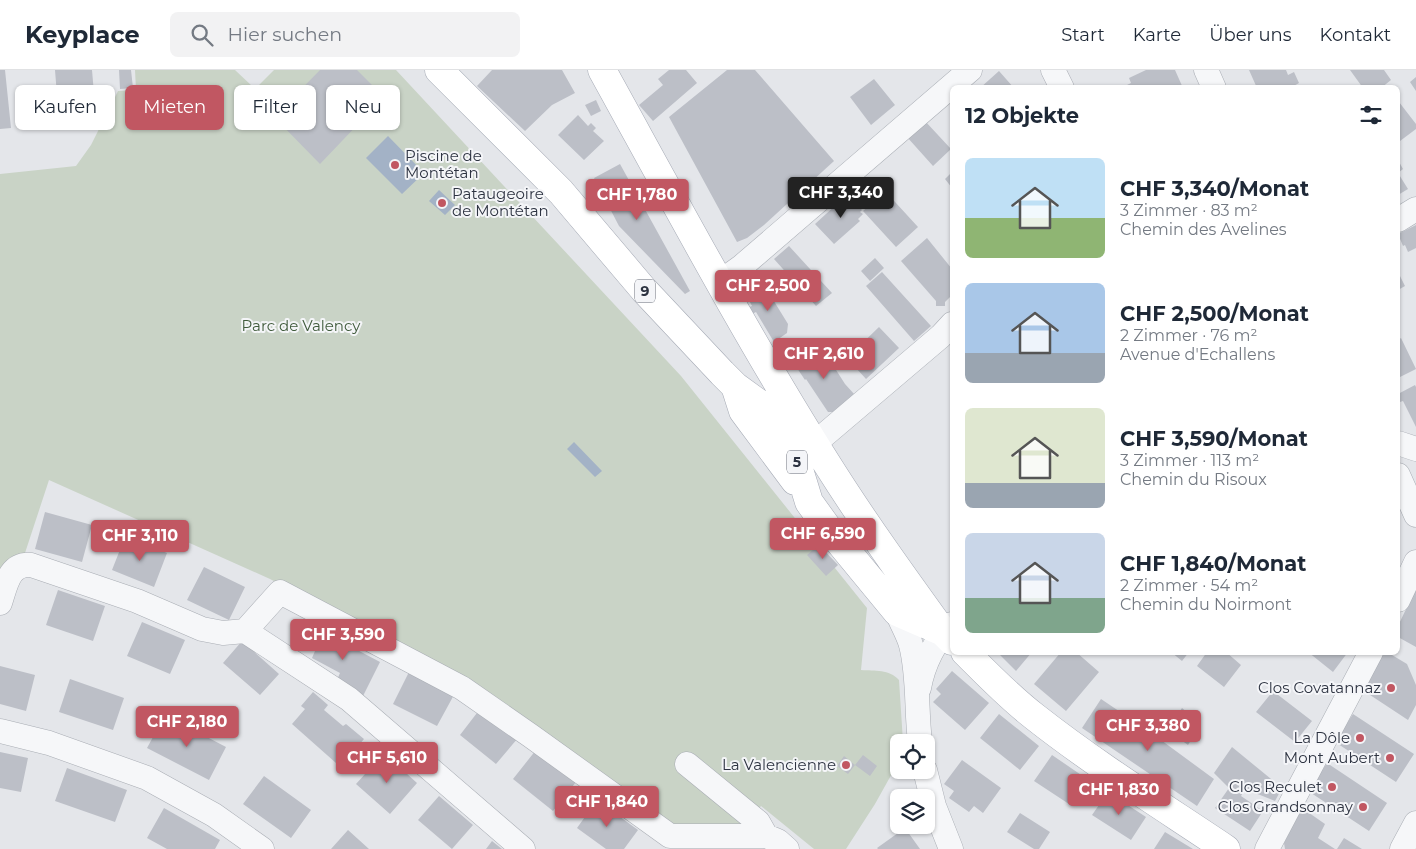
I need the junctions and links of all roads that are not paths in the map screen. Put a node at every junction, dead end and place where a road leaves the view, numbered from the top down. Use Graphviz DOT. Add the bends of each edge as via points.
graph roads {
  1 [pos="439,70"];
  2 [pos="602,70"];
  3 [pos="970,70"];
  4 [pos="1053,70"];
  5 [pos="1206,70"];
  6 [pos="952,85"];
  7 [pos="1060,85"];
  8 [pos="1213,85"];
  9 [pos="950,87"];
  10 [pos="1416,209"];
  11 [pos="1400,219"];
  12 [pos="720,282"];
  13 [pos="950,326"];
  14 [pos="762,357"];
  15 [pos="735,386"];
  16 [pos="785,423"];
  17 [pos="814,443"];
  18 [pos="1400,444"];
  19 [pos="1416,449"];
  20 [pos="1400,480"];
  21 [pos="809,502"];
  22 [pos="1416,515"];
  23 [pos="1416,562"];
  24 [pos="1400,596"];
  25 [pos="0,603"];
  26 [pos="897,612"];
  27 [pos="245,631"];
  28 [pos="949,632"];
  29 [pos="968,655"];
  30 [pos="1369,655"];
  31 [pos="917,701"];
  32 [pos="0,731"];
  33 [pos="919,734"];
  34 [pos="687,764"];
  35 [pos="927,779"];
  36 [pos="1416,823"];
  37 [pos="749,840"];
  38 [pos="262,849"];
  39 [pos="523,849"];
  40 [pos="787,849"];
  41 [pos="951,849"];
  42 [pos="1226,849"];
  43 [pos="1267,849"];
  44 [pos="1402,849"];
  1 -- 15 [label="main road, 9" via="561,192 644,290"];
  2 -- 12 [label="main road, 5"];
  3 -- 6 [label="street"];
  4 -- 7 [label="street"];
  5 -- 8 [label="street"];
  9 -- 12 [label="street"];
  10 -- 11 [label="street"];
  12 -- 14 [label="main road, 5"];
  13 -- 17 [label="street"];
  14 -- 16 [label="main road, 5"];
  14 -- 17 [label="main road, 5"];
  15 -- 16 [label="main road, 9"];
  15 -- 21 [label="main road, 9" via="743,411"];
  16 -- 17 [label="main road, 9"];
  16 -- 21 [label="main road, 5"];
  17 -- 28 [label="main road, 9" via="889,557"];
  18 -- 19 [label="street"];
  20 -- 22 [label="street"];
  21 -- 26 [label="main road, 9"];
  23 -- 24 [label="street"];
  25 -- 27 [label="street" via="11,573 20,566 31,565 137,601 202,629 223,633"];
  26 -- 28 [label="main road, 9"];
  26 -- 31 [label="street" via="911,644"];
  27 -- 37 [label="street" via="280,592 462,688 670,836"];
  27 -- 39 [label="street" via="349,699"];
  28 -- 31 [label="street" via="925,669"];
  29 -- 42 [label="main road" via="1034,717"];
  30 -- 43 [label="street"];
  31 -- 33 [label="street"];
  32 -- 38 [label="street" via="49,743 147,778 214,815"];
  34 -- 37 [label="street" via="758,822"];
  35 -- 41 [label="street"];
  36 -- 44 [label="street"];
  37 -- 40 [label="street" via="778,841"];
}
